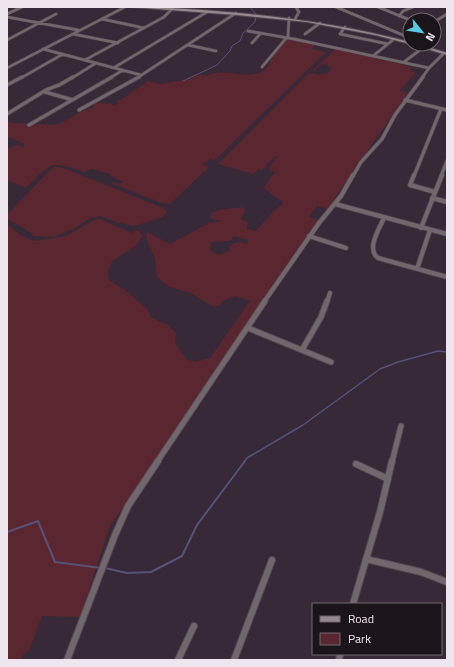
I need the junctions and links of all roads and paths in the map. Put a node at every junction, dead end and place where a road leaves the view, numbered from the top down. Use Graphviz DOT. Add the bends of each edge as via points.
graph roads {
  1 [pos="22,7"];
  2 [pos="125,7"];
  3 [pos="132,7"];
  4 [pos="296,7"];
  5 [pos="336,7"];
  6 [pos="378,7"];
  7 [pos="412,7"];
  8 [pos="173,8"];
  9 [pos="207,12"];
  10 [pos="236,13"];
  11 [pos="56,14"];
  12 [pos="7,15"];
  13 [pos="399,16"];
  14 [pos="402,17"];
  15 [pos="289,18"];
  16 [pos="102,19"];
  17 [pos="295,19"];
  18 [pos="320,23"];
  19 [pos="37,24"];
  20 [pos="346,27"];
  21 [pos="144,28"];
  22 [pos="79,30"];
  23 [pos="248,31"];
  24 [pos="261,33"];
  25 [pos="73,34"];
  26 [pos="305,34"];
  27 [pos="402,35"];
  28 [pos="287,38"];
  29 [pos="394,39"];
  30 [pos="7,40"];
  31 [pos="402,40"];
  32 [pos="118,43"];
  33 [pos="252,43"];
  34 [pos="388,44"];
  35 [pos="188,45"];
  36 [pos="43,49"];
  37 [pos="216,51"];
  38 [pos="417,52"];
  39 [pos="63,54"];
  40 [pos="445,54"];
  41 [pos="373,56"];
  42 [pos="85,60"];
  43 [pos="404,62"];
  44 [pos="96,63"];
  45 [pos="115,67"];
  46 [pos="262,67"];
  47 [pos="7,68"];
  48 [pos="429,68"];
  49 [pos="124,70"];
  50 [pos="141,75"];
  51 [pos="7,85"];
  52 [pos="45,92"];
  53 [pos="72,100"];
  54 [pos="405,100"];
  55 [pos="441,109"];
  56 [pos="79,110"];
  57 [pos="447,110"];
  58 [pos="7,114"];
  59 [pos="29,125"];
  60 [pos="447,161"];
  61 [pos="435,192"];
  62 [pos="432,198"];
  63 [pos="447,202"];
  64 [pos="334,204"];
  65 [pos="384,218"];
  66 [pos="421,228"];
  67 [pos="430,230"];
  68 [pos="447,234"];
  69 [pos="309,236"];
  70 [pos="346,248"];
  71 [pos="417,268"];
  72 [pos="447,277"];
  73 [pos="330,293"];
  74 [pos="248,328"];
  75 [pos="302,350"];
  76 [pos="331,362"];
  77 [pos="401,426"];
  78 [pos="356,464"];
  79 [pos="388,479"];
  80 [pos="366,559"];
  81 [pos="272,560"];
  82 [pos="447,582"];
  83 [pos="353,603"];
  84 [pos="194,626"];
  85 [pos="67,660"];
  86 [pos="178,660"];
  87 [pos="234,660"];
  1 -- 12 [label="street"];
  2 -- 16 [label="street"];
  3 -- 8 [label="street"];
  4 -- 17 [label="street" via="299,12"];
  5 -- 27 [label="street"];
  6 -- 13 [label="street"];
  7 -- 13 [label="street"];
  8 -- 9 [label="street"];
  8 -- 21 [label="street" via="164,17"];
  9 -- 10 [label="street"];
  9 -- 45 [label="street"];
  10 -- 15 [label="street"];
  10 -- 35 [label="street"];
  11 -- 19 [label="street"];
  12 -- 19 [label="street"];
  13 -- 14 [label="street"];
  15 -- 17 [label="street"];
  15 -- 28 [label="street"];
  16 -- 21 [label="street"];
  16 -- 22 [label="street"];
  17 -- 18 [label="street"];
  18 -- 20 [label="street"];
  18 -- 26 [label="street"];
  19 -- 22 [label="street"];
  19 -- 30 [label="street"];
  20 -- 29 [label="street"];
  20 -- 34 [label="street" via="340,34"];
  21 -- 32 [label="street"];
  22 -- 25 [label="street"];
  23 -- 24 [label="street"];
  24 -- 28 [label="street"];
  24 -- 33 [label="street"];
  25 -- 32 [label="street"];
  25 -- 36 [label="street"];
  28 -- 41 [label="street"];
  28 -- 46 [label="street"];
  29 -- 31 [label="street"];
  29 -- 34 [label="street"];
  32 -- 42 [label="street"];
  34 -- 41 [label="street"];
  35 -- 37 [label="street"];
  35 -- 50 [label="street"];
  36 -- 39 [label="street"];
  36 -- 47 [label="street"];
  38 -- 43 [label="street"];
  39 -- 42 [label="street"];
  39 -- 51 [label="street"];
  40 -- 48 [label="street"];
  41 -- 43 [label="street"];
  42 -- 44 [label="street"];
  43 -- 48 [label="street"];
  44 -- 45 [label="street"];
  44 -- 52 [label="street"];
  45 -- 49 [label="street"];
  48 -- 54 [label="street"];
  49 -- 50 [label="street"];
  49 -- 53 [label="street"];
  50 -- 56 [label="street"];
  52 -- 53 [label="street"];
  52 -- 58 [label="street"];
  53 -- 59 [label="street"];
  54 -- 55 [label="street"];
  54 -- 64 [label="street" via="385,134 361,162"];
  55 -- 57 [label="street"];
  55 -- 61 [label="street" via="410,186"];
  60 -- 61 [label="street"];
  61 -- 62 [label="street"];
  62 -- 63 [label="street"];
  62 -- 66 [label="street"];
  64 -- 65 [label="street"];
  64 -- 69 [label="street"];
  65 -- 66 [label="street"];
  65 -- 71 [label="street" via="372,253 378,258"];
  66 -- 67 [label="street"];
  67 -- 68 [label="street"];
  67 -- 71 [label="street"];
  69 -- 70 [label="street"];
  69 -- 74 [label="street"];
  71 -- 72 [label="street"];
  73 -- 75 [label="street" via="321,317"];
  74 -- 75 [label="street"];
  74 -- 85 [label="street" via="128,506"];
  75 -- 76 [label="street"];
  77 -- 79 [label="street"];
  78 -- 79 [label="street"];
  79 -- 80 [label="street"];
  80 -- 82 [label="street" via="420,572"];
  80 -- 83 [label="street"];
  81 -- 87 [label="street"];
  84 -- 86 [label="street"];
}
